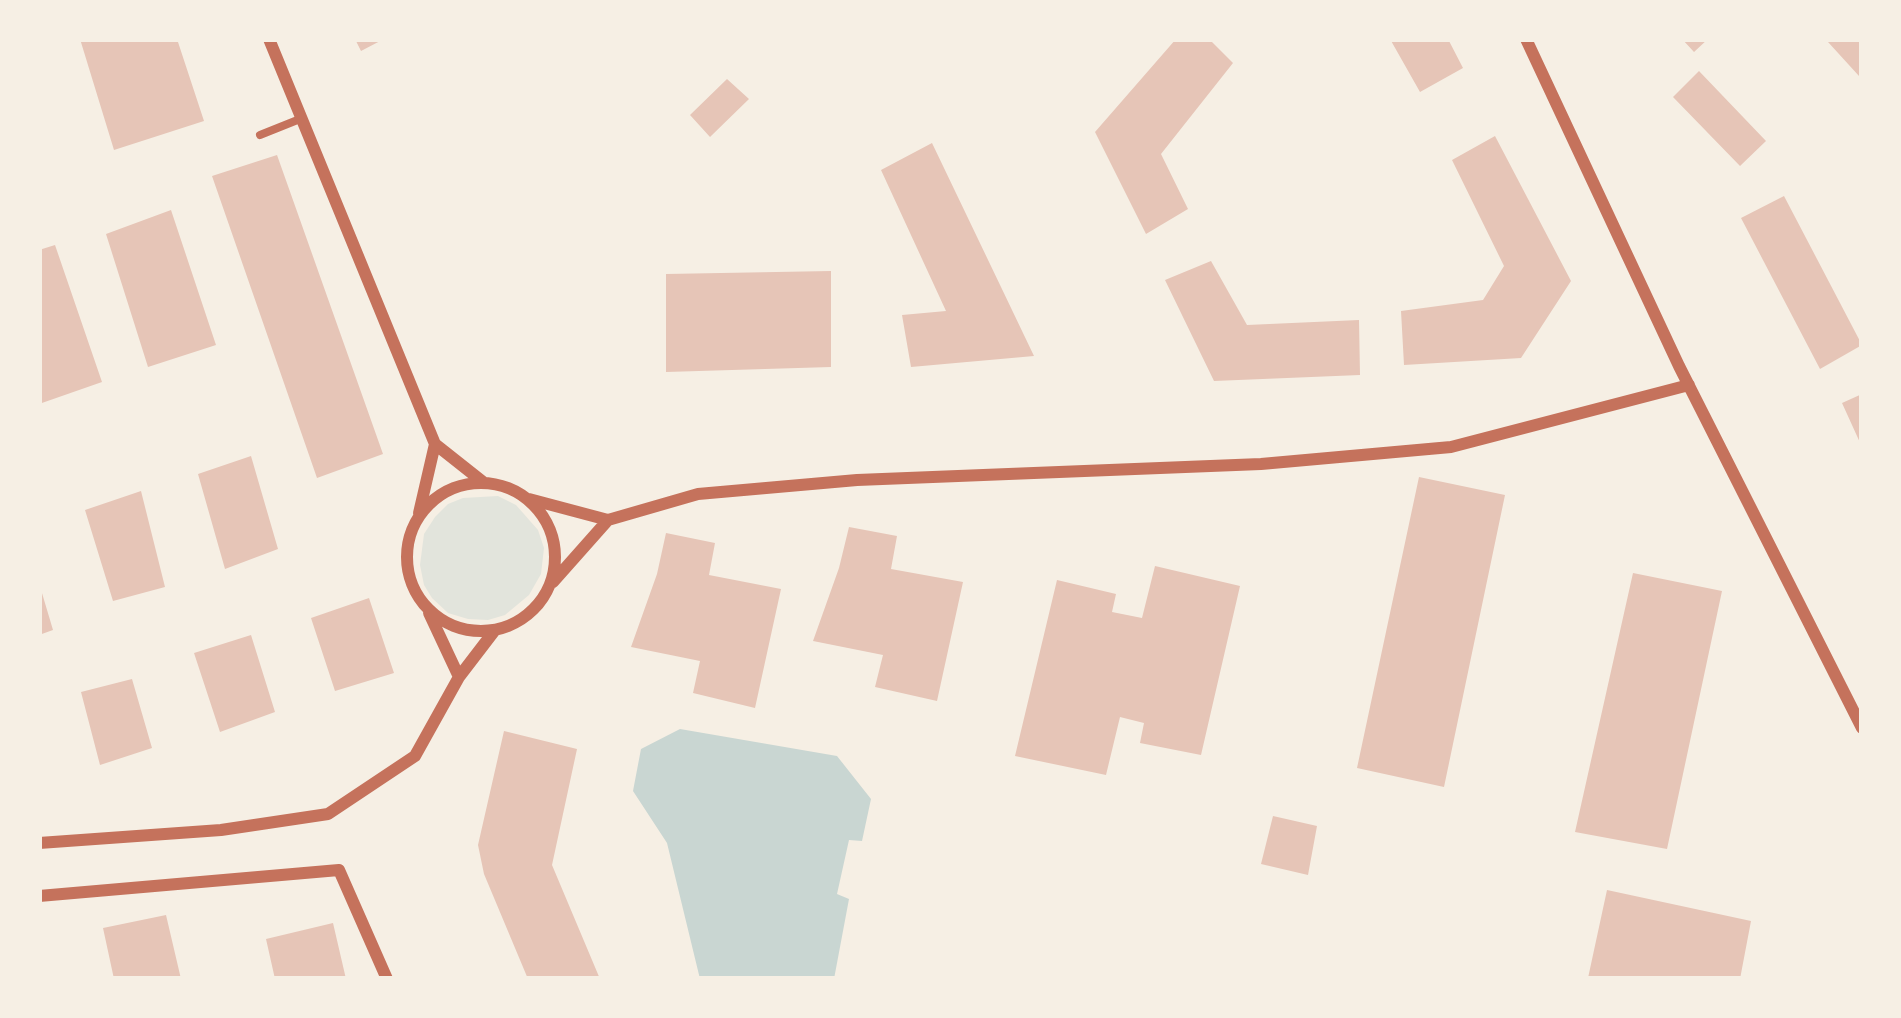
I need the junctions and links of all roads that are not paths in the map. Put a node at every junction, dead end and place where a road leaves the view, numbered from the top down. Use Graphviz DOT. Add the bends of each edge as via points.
graph roads {
  1 [pos="269,39"];
  2 [pos="1526,39"];
  3 [pos="302,118"];
  4 [pos="260,135"];
  5 [pos="1689,385"];
  6 [pos="435,444"];
  7 [pos="483,482"];
  8 [pos="529,499"];
  9 [pos="419,515"];
  10 [pos="608,520"];
  11 [pos="549,586"];
  12 [pos="426,608"];
  13 [pos="495,630"];
  14 [pos="459,677"];
  15 [pos="1862,728"];
  16 [pos="39,842"];
  17 [pos="39,896"];
  18 [pos="387,979"];
  1 -- 3 [label="street"];
  2 -- 5 [label="street"];
  3 -- 4 [label="lane"];
  3 -- 6 [label="street"];
  5 -- 10 [label="street" via="1451,447 1261,464 857,480 698,494"];
  5 -- 15 [label="street"];
  6 -- 7 [label="street"];
  6 -- 9 [label="street"];
  7 -- 8 [label="street"];
  7 -- 9 [label="street" via="458,485"];
  8 -- 10 [label="street"];
  8 -- 11 [label="street" via="554,539"];
  9 -- 12 [label="street" via="406,563"];
  10 -- 11 [label="street"];
  11 -- 13 [label="street" via="518,622"];
  12 -- 13 [label="street" via="470,631"];
  12 -- 14 [label="street"];
  13 -- 14 [label="street"];
  14 -- 16 [label="street" via="415,756 328,814"];
  17 -- 18 [label="street" via="339,870"];
}
